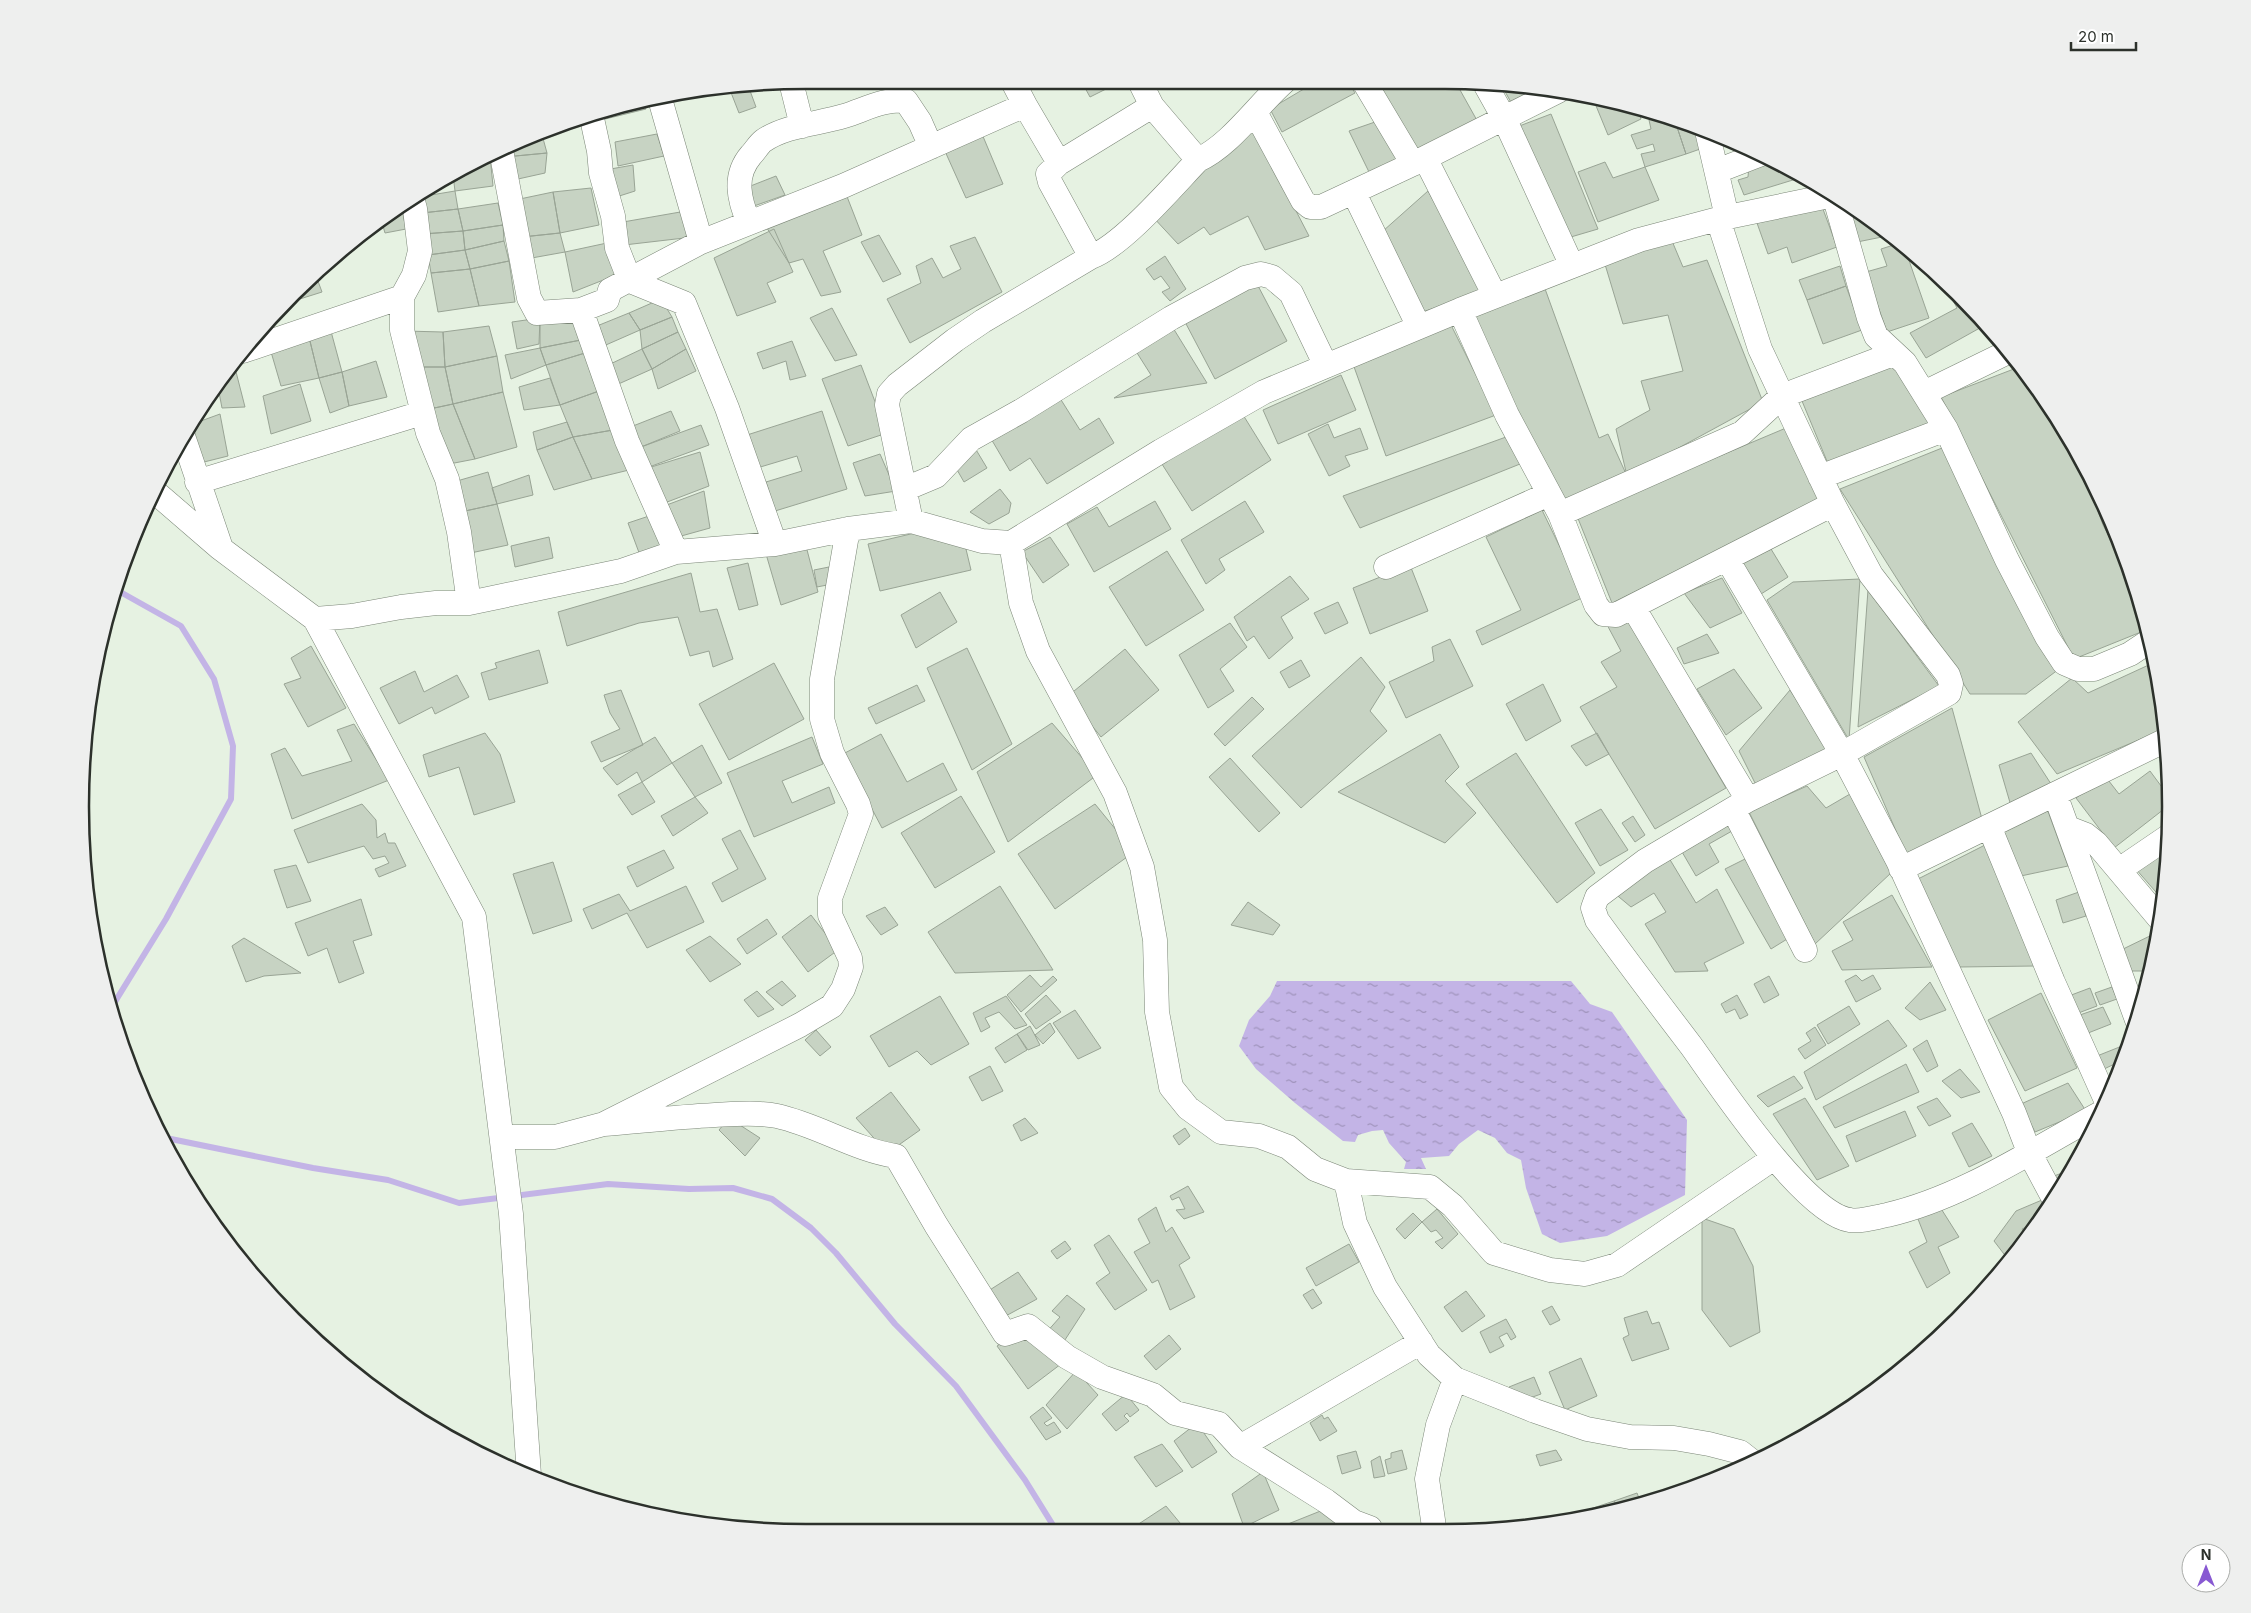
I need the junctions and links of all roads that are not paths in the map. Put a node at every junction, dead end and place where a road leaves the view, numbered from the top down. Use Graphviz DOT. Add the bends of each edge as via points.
graph roads {
  1 [pos="793,89"];
  2 [pos="1016,89"];
  3 [pos="1144,89"];
  4 [pos="1271,89"];
  5 [pos="1369,89"];
  6 [pos="1488,90"];
  7 [pos="1260,96"];
  8 [pos="1547,97"];
  9 [pos="661,104"];
  10 [pos="1024,105"];
  11 [pos="1152,106"];
  12 [pos="1504,118"];
  13 [pos="593,122"];
  14 [pos="802,126"];
  15 [pos="1709,139"];
  16 [pos="931,147"];
  17 [pos="502,157"];
  18 [pos="1751,158"];
  19 [pos="1198,160"];
  20 [pos="1419,161"];
  21 [pos="1059,163"];
  22 [pos="1716,171"];
  23 [pos="1354,193"];
  24 [pos="1823,197"];
  25 [pos="1837,206"];
  26 [pos="413,207"];
  27 [pos="1722,218"];
  28 [pos="749,223"];
  29 [pos="701,242"];
  30 [pos="1091,257"];
  31 [pos="1572,266"];
  32 [pos="630,280"];
  33 [pos="1495,296"];
  34 [pos="402,297"];
  35 [pos="580,310"];
  36 [pos="1460,310"];
  37 [pos="1419,327"];
  38 [pos="256,347"];
  39 [pos="1893,354"];
  40 [pos="2002,355"];
  41 [pos="1326,366"];
  42 [pos="1924,393"];
  43 [pos="1782,396"];
  44 [pos="422,413"];
  45 [pos="1946,429"];
  46 [pos="186,446"];
  47 [pos="1820,477"];
  48 [pos="197,482"];
  49 [pos="905,489"];
  50 [pos="160,496"];
  51 [pos="1555,504"];
  52 [pos="1833,504"];
  53 [pos="911,521"];
  54 [pos="848,529"];
  55 [pos="1011,543"];
  56 [pos="775,544"];
  57 [pos="220,548"];
  58 [pos="676,552"];
  59 [pos="1727,559"];
  60 [pos="1386,567"];
  61 [pos="469,603"];
  62 [pos="1633,607"];
  63 [pos="315,619"];
  64 [pos="2143,645"];
  65 [pos="2159,743"];
  66 [pos="1842,754"];
  67 [pos="2055,794"];
  68 [pos="1740,805"];
  69 [pos="1990,826"];
  70 [pos="2068,828"];
  71 [pos="2161,841"];
  72 [pos="1901,869"];
  73 [pos="2119,870"];
  74 [pos="2154,912"];
  75 [pos="1805,950"];
  76 [pos="2133,1008"];
  77 [pos="2103,1093"];
  78 [pos="2090,1121"];
  79 [pos="604,1124"];
  80 [pos="503,1137"];
  81 [pos="2030,1152"];
  82 [pos="1774,1158"];
  83 [pos="1346,1181"];
  84 [pos="2050,1191"];
  85 [pos="1421,1342"];
  86 [pos="1455,1379"];
  87 [pos="1240,1447"];
  88 [pos="1747,1457"];
  89 [pos="529,1468"];
  90 [pos="1359,1524"];
  91 [pos="1434,1524"];
  1 -- 14 [label="street"];
  2 -- 10 [label="street"];
  3 -- 11 [label="street"];
  4 -- 7 [label="street"];
  5 -- 20 [label="street"];
  6 -- 12 [label="street"];
  7 -- 19 [label="street" via="1208,156"];
  7 -- 23 [label="street" via="1303,201 1310,206 1321,207"];
  8 -- 12 [label="street"];
  9 -- 29 [label="street"];
  10 -- 16 [label="street"];
  10 -- 21 [label="street"];
  11 -- 19 [label="street"];
  11 -- 21 [label="street"];
  12 -- 20 [label="street"];
  12 -- 31 [label="street"];
  13 -- 32 [label="street" via="617,248"];
  14 -- 16 [label="street" via="895,100 906,101"];
  14 -- 28 [label="street" via="763,141 746,161 739,177 740,200"];
  15 -- 22 [label="street"];
  16 -- 28 [label="street"];
  17 -- 35 [label="street" via="532,307 537,313"];
  18 -- 22 [label="street"];
  19 -- 30 [label="street" via="1131,228 1101,254"];
  20 -- 23 [label="street"];
  20 -- 33 [label="street"];
  21 -- 30 [label="street" via="1048,178"];
  22 -- 27 [label="street"];
  23 -- 37 [label="street"];
  24 -- 27 [label="street"];
  25 -- 39 [label="street" via="1869,318 1876,336"];
  26 -- 34 [label="street" via="420,251 414,275"];
  27 -- 31 [label="street" via="1639,240"];
  27 -- 43 [label="street" via="1760,349"];
  28 -- 29 [label="street"];
  29 -- 32 [label="street"];
  30 -- 49 [label="street" via="983,321 921,365 889,394 887,405"];
  31 -- 33 [label="street"];
  32 -- 35 [label="street" via="610,290 607,300"];
  32 -- 56 [label="street" via="684,303 727,408"];
  33 -- 36 [label="street"];
  34 -- 38 [label="street"];
  34 -- 44 [label="street" via="402,330"];
  35 -- 58 [label="street" via="627,440"];
  36 -- 37 [label="street"];
  36 -- 51 [label="street" via="1507,415"];
  37 -- 41 [label="street"];
  39 -- 42 [label="street" via="1905,363"];
  39 -- 43 [label="street"];
  40 -- 42 [label="street"];
  41 -- 49 [label="street" via="1291,293 1272,276 1261,274 1245,278 1171,318 971,439 936,476"];
  41 -- 55 [label="street" via="1264,392"];
  42 -- 45 [label="street"];
  43 -- 47 [label="street"];
  43 -- 51 [label="street" via="1742,432"];
  44 -- 48 [label="street"];
  44 -- 61 [label="street" via="447,479 459,532"];
  45 -- 47 [label="street"];
  45 -- 64 [label="street" via="2007,560 2047,637 2064,662 2078,669 2094,669"];
  46 -- 48 [label="street"];
  47 -- 52 [label="street"];
  48 -- 57 [label="street"];
  49 -- 53 [label="street"];
  50 -- 57 [label="street"];
  51 -- 60 [label="street"];
  51 -- 62 [label="street" via="1603,614 1616,615"];
  52 -- 59 [label="street"];
  52 -- 66 [label="street" via="1871,575 1948,674 1951,684 1949,693"];
  53 -- 54 [label="street"];
  53 -- 55 [label="street" via="982,541"];
  54 -- 56 [label="street"];
  54 -- 79 [label="street" via="822,678 822,719 832,753 861,814 830,898 830,915 850,958 851,967 843,990 832,1006 800,1025"];
  55 -- 83 [label="street" via="1021,603 1038,651 1115,793 1142,867 1155,940 1157,1012 1171,1087 1188,1108 1221,1132 1258,1136 1288,1146 1315,1169"];
  56 -- 58 [label="street"];
  57 -- 63 [label="street"];
  58 -- 61 [label="street" via="621,571"];
  59 -- 62 [label="street"];
  59 -- 66 [label="street"];
  61 -- 63 [label="street" via="436,603"];
  62 -- 68 [label="street"];
  63 -- 80 [label="street" via="474,917"];
  65 -- 67 [label="street"];
  66 -- 68 [label="street"];
  66 -- 72 [label="street"];
  67 -- 69 [label="street"];
  67 -- 70 [label="street"];
  68 -- 75 [label="street"];
  68 -- 82 [label="street" via="1645,861 1597,897 1593,908 1597,920"];
  69 -- 72 [label="street"];
  69 -- 77 [label="street" via="2053,982"];
  70 -- 73 [label="street" via="2096,843"];
  70 -- 76 [label="street"];
  71 -- 73 [label="street"];
  72 -- 81 [label="street"];
  73 -- 74 [label="street"];
  78 -- 81 [label="street"];
  79 -- 80 [label="street" via="555,1137"];
  79 -- 87 [label="street" via="684,1116 774,1116 796,1121 878,1154 896,1156 1005,1334 1028,1326 1067,1357 1102,1377 1153,1395 1175,1413 1219,1424"];
  80 -- 89 [label="street"];
  81 -- 82 [label="street" via="1959,1192 1916,1208 1866,1220 1838,1216 1810,1196"];
  81 -- 84 [label="street"];
  82 -- 83 [label="street" via="1616,1265 1585,1274 1550,1270 1494,1253 1453,1206 1430,1187"];
  83 -- 85 [label="street" via="1355,1223 1367,1252 1385,1287"];
  85 -- 86 [label="street" via="1429,1355"];
  85 -- 87 [label="street"];
  86 -- 88 [label="street" via="1587,1429 1630,1437 1674,1438 1709,1444 1740,1452"];
  86 -- 91 [label="street" via="1438,1425 1427,1478"];
  87 -- 90 [label="street"];
}
